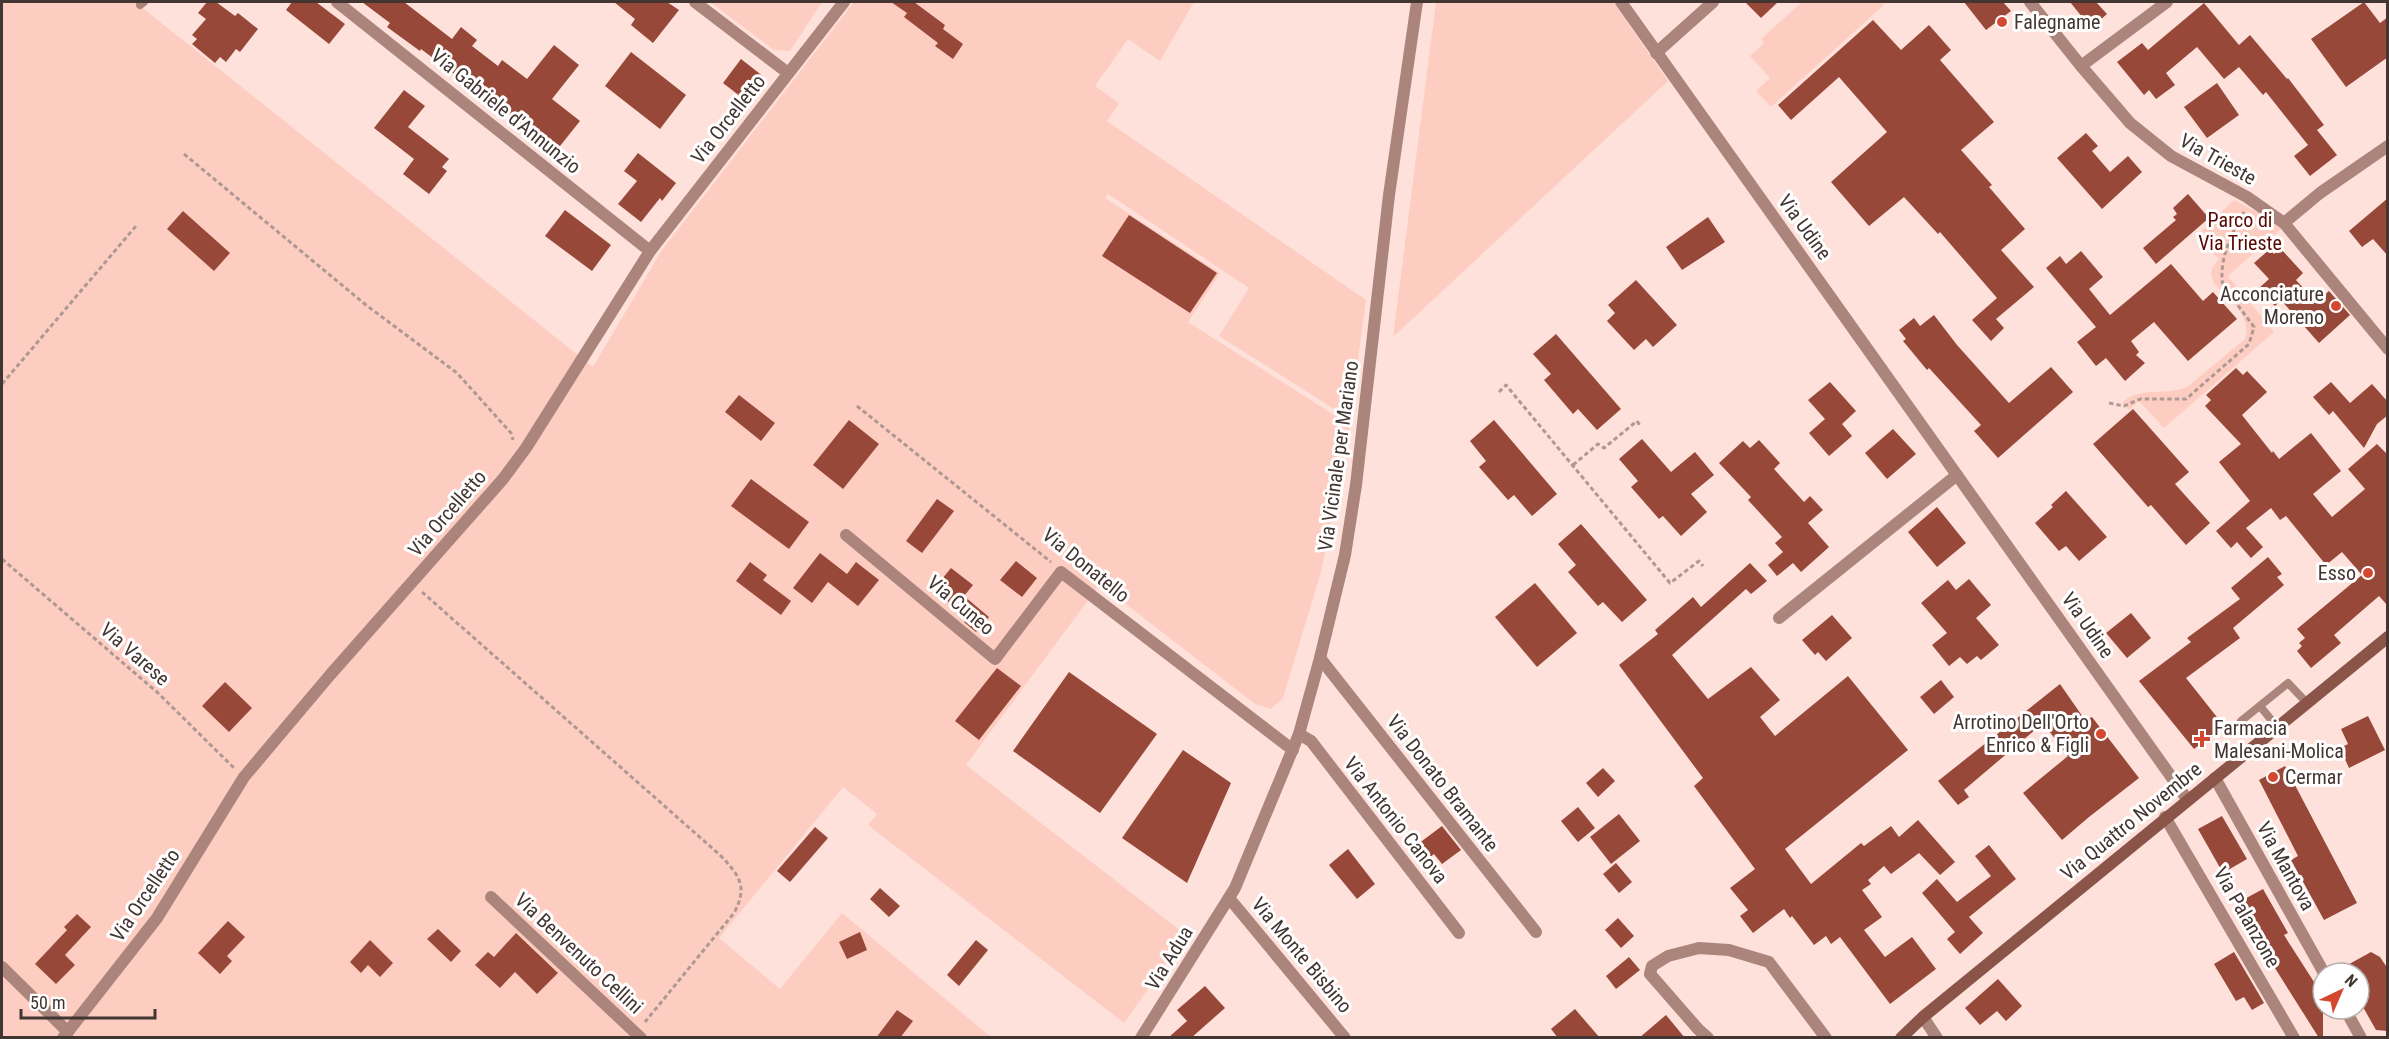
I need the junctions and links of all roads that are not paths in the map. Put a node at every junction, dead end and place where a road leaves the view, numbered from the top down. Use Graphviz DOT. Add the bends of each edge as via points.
graph roads {
  1 [pos="337,2"];
  2 [pos="695,2"];
  3 [pos="844,2"];
  4 [pos="1417,2"];
  5 [pos="1621,2"];
  6 [pos="1713,2"];
  7 [pos="2030,2"];
  8 [pos="2167,2"];
  9 [pos="1656,53"];
  10 [pos="2081,66"];
  11 [pos="788,73"];
  12 [pos="2388,146"];
  13 [pos="2284,223"];
  14 [pos="650,251"];
  15 [pos="2388,349"];
  16 [pos="1957,475"];
  17 [pos="846,535"];
  18 [pos="1061,572"];
  19 [pos="1779,618"];
  20 [pos="2388,637"];
  21 [pos="1320,658"];
  22 [pos="2307,703"];
  23 [pos="2260,706"];
  24 [pos="2241,721"];
  25 [pos="2277,727"];
  26 [pos="1299,734"];
  27 [pos="1293,750"];
  28 [pos="2215,778"];
  29 [pos="2187,799"];
  30 [pos="2165,817"];
  31 [pos="491,897"];
  32 [pos="1229,898"];
  33 [pos="1536,932"];
  34 [pos="1459,933"];
  35 [pos="2317,961"];
  36 [pos="2,967"];
  37 [pos="1923,1017"];
  38 [pos="2352,1021"];
  39 [pos="65,1035"];
  40 [pos="638,1035"];
  41 [pos="1141,1038"];
  42 [pos="1345,1038"];
  43 [pos="1708,1038"];
  44 [pos="1826,1038"];
  45 [pos="1901,1038"];
  46 [pos="1937,1038"];
  47 [pos="2295,1038"];
  48 [pos="2361,1038"];
  1 -- 14 [label="street, Via Gabriele d'Annunzio"];
  2 -- 11 [label="street"];
  3 -- 11 [label="street, Via Orcelletto"];
  4 -- 21 [label="street, Via Vicinale per Mariano" via="1389,195 1356,485 1345,555"];
  5 -- 9 [label="street, Via Udine"];
  6 -- 9 [label="street"];
  7 -- 10 [label="street, Via Trieste"];
  8 -- 10 [label="street"];
  9 -- 16 [label="street, Via Udine"];
  10 -- 13 [label="street, Via Trieste" via="2112,104 2150,140"];
  11 -- 14 [label="street, Via Orcelletto"];
  12 -- 13 [label="street"];
  13 -- 15 [label="street, Via Trieste"];
  14 -- 39 [label="street, Via Orcelletto" via="503,479 244,777 156,918"];
  16 -- 19 [label="street"];
  16 -- 29 [label="street, Via Udine"];
  17 -- 18 [label="street, Via Cuneo" via="995,659"];
  18 -- 27 [label="street, Via Donatello"];
  20 -- 22 [label="main road, Via Quattro Novembre"];
  21 -- 26 [label="street, Via Vicinale per Mariano"];
  21 -- 33 [label="street, Via Donato Bramante"];
  22 -- 23 [label="lane" via="2288,683"];
  22 -- 25 [label="main road, Via Quattro Novembre"];
  23 -- 24 [label="lane"];
  23 -- 25 [label="lane"];
  25 -- 28 [label="main road, Via Quattro Novembre"];
  26 -- 27 [label="street, Via Vicinale per Mariano"];
  26 -- 34 [label="street, Via Antonio Canova" via="1311,741"];
  27 -- 32 [label="street, Via Vicinale per Mariano"];
  28 -- 29 [label="main road, Via Quattro Novembre"];
  28 -- 35 [label="street, Via Mantova"];
  29 -- 30 [label="main road, Via Quattro Novembre"];
  30 -- 37 [label="main road, Via Quattro Novembre"];
  30 -- 47 [label="street, Via Palanzone"];
  31 -- 40 [label="street, Via Benvenuto Cellini"];
  32 -- 41 [label="street, Via Adua"];
  32 -- 42 [label="street, Via Monte Bisbino"];
  36 -- 39 [label="street"];
  37 -- 45 [label="main road, Via Quattro Novembre"];
  37 -- 46 [label="street"];
  38 -- 48 [label="street"];
  43 -- 44 [label="street" via="1650,974 1652,966 1668,956 1699,948 1729,950 1769,962"];
}
